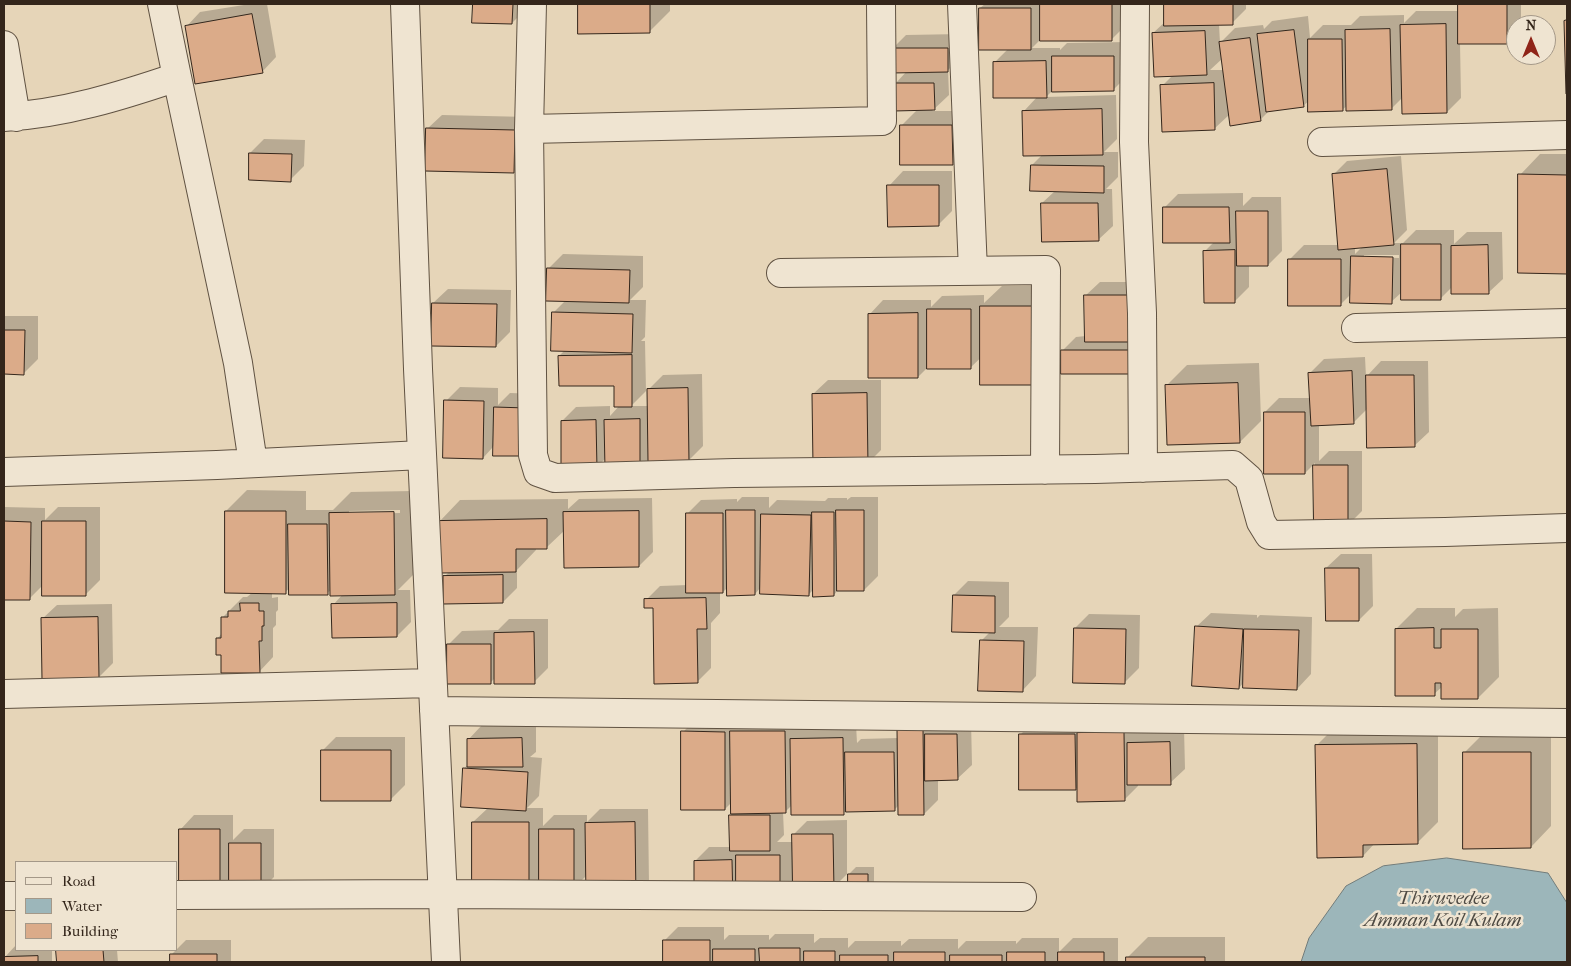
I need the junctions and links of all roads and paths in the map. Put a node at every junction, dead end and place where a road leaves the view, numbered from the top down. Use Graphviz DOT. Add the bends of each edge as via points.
graph roads {
  1 [pos="162,4"];
  2 [pos="405,4"];
  3 [pos="532,4"];
  4 [pos="881,4"];
  5 [pos="962,4"];
  6 [pos="1134,4"];
  7 [pos="4,45"];
  8 [pos="176,77"];
  9 [pos="10,117"];
  10 [pos="529,129"];
  11 [pos="1567,135"];
  12 [pos="1322,142"];
  13 [pos="972,270"];
  14 [pos="781,273"];
  15 [pos="1567,322"];
  16 [pos="1356,328"];
  17 [pos="422,455"];
  18 [pos="253,463"];
  19 [pos="1143,468"];
  20 [pos="1045,470"];
  21 [pos="4,472"];
  22 [pos="1567,528"];
  23 [pos="432,683"];
  24 [pos="4,694"];
  25 [pos="434,711"];
  26 [pos="1567,723"];
  27 [pos="443,894"];
  28 [pos="178,895"];
  29 [pos="1022,897"];
  30 [pos="446,962"];
  1 -- 8 [label="street"];
  2 -- 17 [label="street"];
  3 -- 10 [label="street"];
  4 -- 10 [label="street" via="882,122"];
  5 -- 13 [label="street"];
  6 -- 19 [label="street" via="1134,142 1142,313"];
  7 -- 9 [label="street"];
  8 -- 9 [label="street" via="60,110"];
  8 -- 18 [label="street" via="238,363"];
  10 -- 20 [label="street" via="533,455 538,472 555,478"];
  11 -- 12 [label="street"];
  13 -- 14 [label="street"];
  13 -- 20 [label="street" via="1046,270"];
  15 -- 16 [label="street"];
  17 -- 18 [label="street"];
  17 -- 23 [label="street"];
  18 -- 21 [label="street"];
  19 -- 20 [label="street"];
  19 -- 22 [label="street" via="1233,465 1249,479 1261,522 1269,534"];
  23 -- 24 [label="street"];
  23 -- 25 [label="street"];
  25 -- 26 [label="street"];
  25 -- 27 [label="street"];
  27 -- 28 [label="street"];
  27 -- 29 [label="street"];
  27 -- 30 [label="street"];
}
